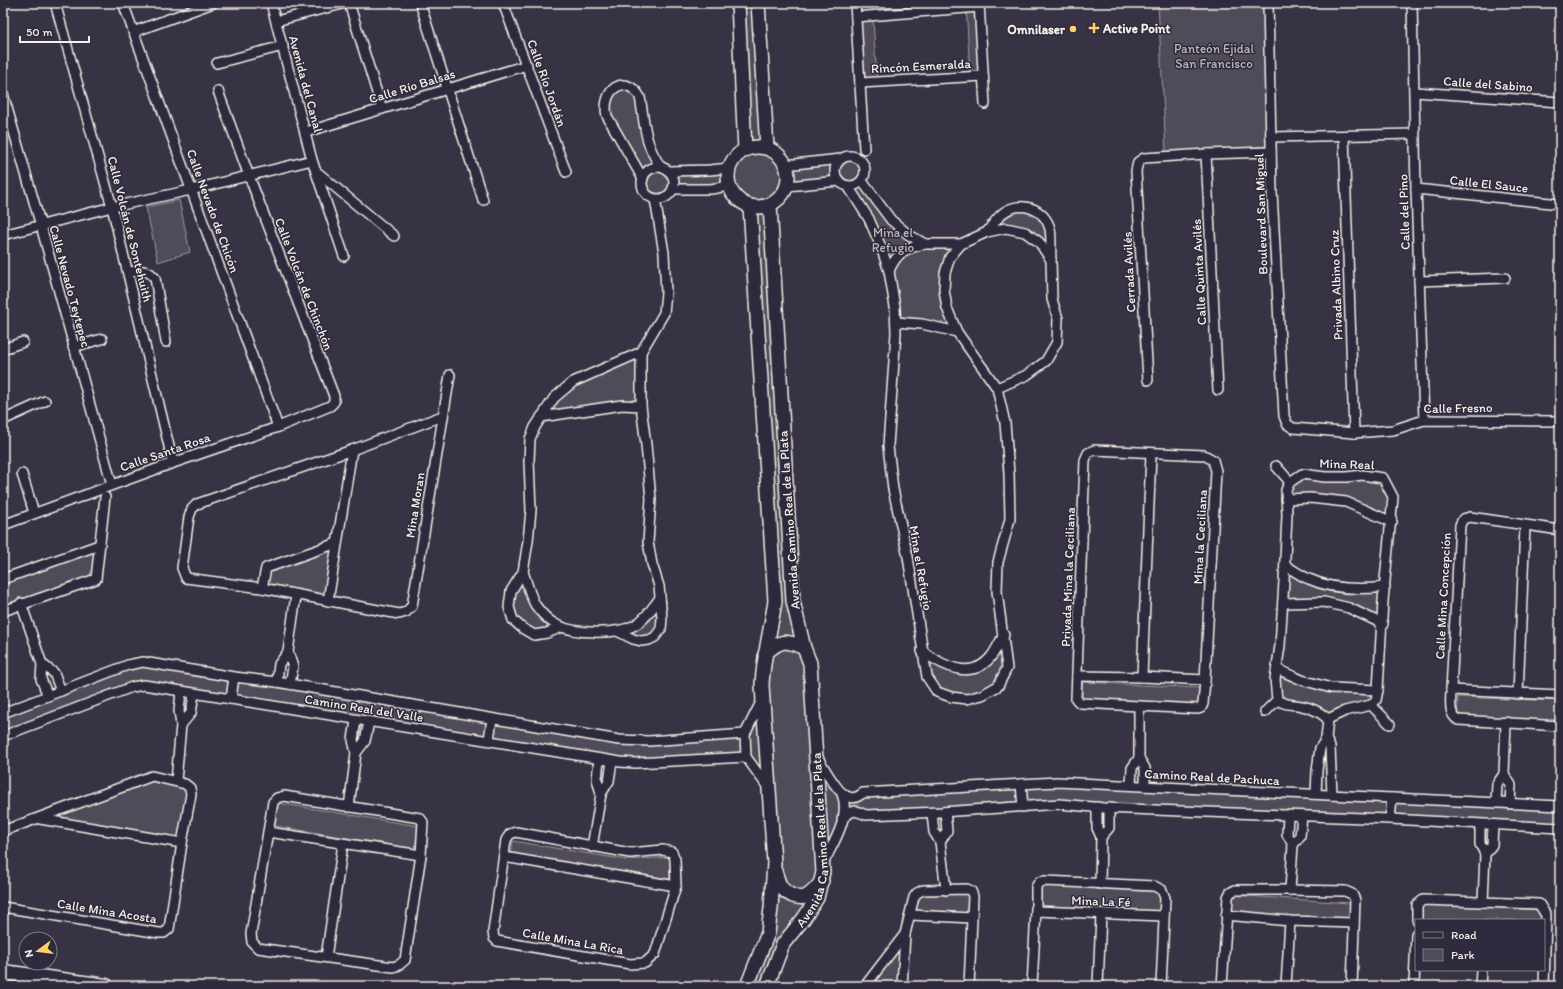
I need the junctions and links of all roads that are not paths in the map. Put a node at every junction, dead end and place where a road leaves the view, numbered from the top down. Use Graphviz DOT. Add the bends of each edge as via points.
graph roads {
  1 [pos="55,3"];
  2 [pos="123,3"];
  3 [pos="213,3"];
  4 [pos="271,3"];
  5 [pos="348,3"];
  6 [pos="420,3"];
  7 [pos="503,3"];
  8 [pos="738,3"];
  9 [pos="758,3"];
  10 [pos="855,3"];
  11 [pos="1268,3"];
  12 [pos="1412,3"];
  13 [pos="979,5"];
  14 [pos="856,17"];
  15 [pos="276,21"];
  16 [pos="133,32"];
  17 [pos="283,46"];
  18 [pos="217,63"];
  19 [pos="527,65"];
  20 [pos="983,76"];
  21 [pos="860,83"];
  22 [pos="447,88"];
  23 [pos="218,91"];
  24 [pos="1415,92"];
  25 [pos="3,94"];
  26 [pos="1560,102"];
  27 [pos="985,104"];
  28 [pos="382,109"];
  29 [pos="306,132"];
  30 [pos="1414,134"];
  31 [pos="1344,136"];
  32 [pos="1271,137"];
  33 [pos="767,148"];
  34 [pos="864,149"];
  35 [pos="745,150"];
  36 [pos="1271,152"];
  37 [pos="1206,154"];
  38 [pos="841,159"];
  39 [pos="312,160"];
  40 [pos="785,164"];
  41 [pos="729,168"];
  42 [pos="665,169"];
  43 [pos="317,172"];
  44 [pos="566,172"];
  45 [pos="249,176"];
  46 [pos="643,179"];
  47 [pos="838,181"];
  48 [pos="862,181"];
  49 [pos="729,186"];
  50 [pos="787,186"];
  51 [pos="848,186"];
  52 [pos="673,189"];
  53 [pos="1416,189"];
  54 [pos="191,190"];
  55 [pos="655,199"];
  56 [pos="483,200"];
  57 [pos="1560,204"];
  58 [pos="770,205"];
  59 [pos="750,206"];
  60 [pos="112,207"];
  61 [pos="41,226"];
  62 [pos="987,232"];
  63 [pos="3,234"];
  64 [pos="394,236"];
  65 [pos="926,244"];
  66 [pos="962,244"];
  67 [pos="344,256"];
  68 [pos="1050,260"];
  69 [pos="889,271"];
  70 [pos="128,272"];
  71 [pos="1505,278"];
  72 [pos="1419,281"];
  73 [pos="896,322"];
  74 [pos="957,332"];
  75 [pos="102,340"];
  76 [pos="23,342"];
  77 [pos="166,342"];
  78 [pos="73,346"];
  79 [pos="3,349"];
  80 [pos="641,352"];
  81 [pos="450,375"];
  82 [pos="1148,380"];
  83 [pos="997,388"];
  84 [pos="1218,390"];
  85 [pos="45,401"];
  86 [pos="334,402"];
  87 [pos="641,406"];
  88 [pos="442,416"];
  89 [pos="541,417"];
  90 [pos="3,420"];
  91 [pos="1424,420"];
  92 [pos="1560,421"];
  93 [pos="1287,424"];
  94 [pos="278,427"];
  95 [pos="1354,433"];
  96 [pos="352,450"];
  97 [pos="1088,453"];
  98 [pos="1151,454"];
  99 [pos="173,463"];
  100 [pos="1276,466"];
  101 [pos="22,474"];
  102 [pos="1290,482"];
  103 [pos="112,485"];
  104 [pos="105,497"];
  105 [pos="1286,499"];
  106 [pos="34,513"];
  107 [pos="1392,522"];
  108 [pos="3,525"];
  109 [pos="1525,526"];
  110 [pos="1560,530"];
  111 [pos="337,543"];
  112 [pos="99,545"];
  113 [pos="1285,566"];
  114 [pos="523,572"];
  115 [pos="3,579"];
  116 [pos="1385,587"];
  117 [pos="262,588"];
  118 [pos="296,595"];
  119 [pos="660,598"];
  120 [pos="328,601"];
  121 [pos="21,603"];
  122 [pos="1283,603"];
  123 [pos="3,611"];
  124 [pos="1383,624"];
  125 [pos="562,627"];
  126 [pos="617,630"];
  127 [pos="1004,635"];
  128 [pos="804,648"];
  129 [pos="922,651"];
  130 [pos="288,652"];
  131 [pos="766,654"];
  132 [pos="42,664"];
  133 [pos="1277,669"];
  134 [pos="1077,676"];
  135 [pos="234,677"];
  136 [pos="1142,677"];
  137 [pos="1205,680"];
  138 [pos="277,682"];
  139 [pos="290,684"];
  140 [pos="1378,690"];
  141 [pos="1451,690"];
  142 [pos="61,691"];
  143 [pos="181,692"];
  144 [pos="194,694"];
  145 [pos="1518,694"];
  146 [pos="1560,695"];
  147 [pos="48,696"];
  148 [pos="763,698"];
  149 [pos="231,699"];
  150 [pos="1277,700"];
  151 [pos="1077,702"];
  152 [pos="1372,705"];
  153 [pos="1139,706"];
  154 [pos="1265,712"];
  155 [pos="3,714"];
  156 [pos="492,719"];
  157 [pos="1328,719"];
  158 [pos="356,720"];
  159 [pos="369,722"];
  160 [pos="1506,722"];
  161 [pos="1390,724"];
  162 [pos="181,725"];
  163 [pos="1560,726"];
  164 [pos="743,734"];
  165 [pos="3,736"];
  166 [pos="1326,739"];
  167 [pos="489,740"];
  168 [pos="356,752"];
  169 [pos="816,755"];
  170 [pos="744,757"];
  171 [pos="1139,758"];
  172 [pos="599,759"];
  173 [pos="612,761"];
  174 [pos="1504,774"];
  175 [pos="176,781"];
  176 [pos="1021,784"];
  177 [pos="1131,785"];
  178 [pos="1145,786"];
  179 [pos="768,787"];
  180 [pos="601,794"];
  181 [pos="842,794"];
  182 [pos="1316,794"];
  183 [pos="1332,795"];
  184 [pos="1392,798"];
  185 [pos="1496,803"];
  186 [pos="1510,804"];
  187 [pos="1560,806"];
  188 [pos="349,807"];
  189 [pos="1023,807"];
  190 [pos="1097,807"];
  191 [pos="1109,808"];
  192 [pos="932,812"];
  193 [pos="945,812"];
  194 [pos="1288,816"];
  195 [pos="1302,816"];
  196 [pos="38,819"];
  197 [pos="842,819"];
  198 [pos="1390,819"];
  199 [pos="1480,825"];
  200 [pos="1493,826"];
  201 [pos="1560,828"];
  202 [pos="3,831"];
  203 [pos="268,832"];
  204 [pos="1101,837"];
  205 [pos="940,842"];
  206 [pos="182,843"];
  207 [pos="343,844"];
  208 [pos="1294,846"];
  209 [pos="592,847"];
  210 [pos="1485,854"];
  211 [pos="421,855"];
  212 [pos="504,857"];
  213 [pos="774,863"];
  214 [pos="823,864"];
  215 [pos="822,881"];
  216 [pos="1100,884"];
  217 [pos="676,886"];
  218 [pos="946,890"];
  219 [pos="1290,890"];
  220 [pos="1483,902"];
  221 [pos="3,907"];
  222 [pos="1036,911"];
  223 [pos="1101,914"];
  224 [pos="911,915"];
  225 [pos="1226,915"];
  226 [pos="1164,916"];
  227 [pos="972,918"];
  228 [pos="1417,919"];
  229 [pos="1290,920"];
  230 [pos="1354,923"];
  231 [pos="905,934"];
  232 [pos="1545,935"];
  233 [pos="326,957"];
  234 [pos="1415,960"];
  235 [pos="1481,971"];
  236 [pos="1544,971"];
  237 [pos="3,972"];
  238 [pos="106,986"];
  239 [pos="747,986"];
  240 [pos="767,986"];
  241 [pos="865,986"];
  242 [pos="902,986"];
  243 [pos="969,986"];
  244 [pos="1032,986"];
  245 [pos="1098,986"];
  246 [pos="1161,986"];
  247 [pos="1222,986"];
  248 [pos="1286,986"];
  249 [pos="1352,986"];
  250 [pos="1414,986"];
  251 [pos="1480,986"];
  252 [pos="1544,986"];
  1 -- 60 [label="street, Calle Volcán de Sontehuith"];
  2 -- 16 [label="street, Calle Nevado de Chicón"];
  3 -- 16 [label="street"];
  4 -- 15 [label="street, Avenida del Canal"];
  5 -- 15 [label="street"];
  5 -- 28 [label="street"];
  6 -- 22 [label="street"];
  7 -- 19 [label="street, Calle Río Jordán"];
  8 -- 35 [label="main road"];
  9 -- 33 [label="main road"];
  10 -- 14 [label="street, Rincón Esmeralda"];
  11 -- 32 [label="street, Boulevard San Miguel"];
  12 -- 24 [label="street, Calle del Pino"];
  13 -- 14 [label="street, Rincón Esmeralda"];
  13 -- 20 [label="street, Rincón Esmeralda"];
  14 -- 21 [label="street, Rincón Esmeralda"];
  15 -- 17 [label="street, Avenida del Canal"];
  16 -- 54 [label="street, Calle Nevado de Chicón"];
  17 -- 18 [label="street"];
  17 -- 29 [label="street, Avenida del Canal"];
  19 -- 22 [label="street, Calle Río Balsas"];
  19 -- 44 [label="street, Calle Río Jordán"];
  20 -- 21 [label="street, Rincón Esmeralda"];
  20 -- 27 [label="street, Rincón Esmeralda"];
  21 -- 34 [label="street, Rincón Esmeralda"];
  22 -- 28 [label="street, Calle Río Balsas"];
  22 -- 56 [label="street"];
  23 -- 45 [label="street, Calle Volcán de Chinchón"];
  24 -- 26 [label="street, Calle del Sabino"];
  24 -- 30 [label="street, Calle del Pino"];
  25 -- 61 [label="street, Calle Nevado Teytepec"];
  28 -- 29 [label="street, Calle Río Balsas"];
  29 -- 39 [label="street, Avenida del Canal"];
  30 -- 31 [label="street"];
  30 -- 53 [label="street, Calle del Pino"];
  31 -- 32 [label="street"];
  31 -- 95 [label="street, Privada Albino Cruz"];
  32 -- 36 [label="street, Boulevard San Miguel"];
  33 -- 35 [label="main road"];
  33 -- 40 [label="main road" via="777,153"];
  35 -- 41 [label="main road" via="733,159"];
  36 -- 37 [label="street"];
  36 -- 93 [label="street, Boulevard San Miguel" via="1284,416"];
  37 -- 82 [label="street, Cerrada Avilés" via="1144,158 1138,162 1136,171"];
  37 -- 84 [label="street, Calle Quinta Avilés"];
  38 -- 40 [label="street"];
  38 -- 47 [label="street" via="836,167"];
  38 -- 48 [label="street" via="850,156 863,162 866,172"];
  39 -- 43 [label="street, Avenida del Canal"];
  39 -- 45 [label="street"];
  40 -- 50 [label="main road"];
  41 -- 42 [label="street"];
  41 -- 49 [label="main road"];
  42 -- 46 [label="street" via="649,170"];
  42 -- 46 [label="street" via="654,158 646,137 637,92 628,86 618,86 606,99 605,109"];
  42 -- 52 [label="street" via="674,180"];
  43 -- 64 [label="street, Avenida del Canal"];
  43 -- 67 [label="street, Avenida del Canal"];
  45 -- 54 [label="street"];
  45 -- 86 [label="street, Calle Volcán de Chinchón" via="334,396"];
  46 -- 55 [label="street" via="643,189"];
  47 -- 50 [label="street"];
  47 -- 51 [label="street"];
  48 -- 51 [label="street"];
  48 -- 65 [label="street, Mina el Refugio" via="891,220 908,235"];
  49 -- 52 [label="street"];
  49 -- 59 [label="main road" via="737,198"];
  50 -- 58 [label="main road"];
  51 -- 69 [label="street, Mina el Refugio" via="869,219"];
  52 -- 55 [label="street" via="666,198"];
  53 -- 57 [label="street, Calle El Sauce"];
  53 -- 72 [label="street, Calle del Pino"];
  54 -- 60 [label="street"];
  54 -- 94 [label="street, Calle Nevado de Chicón"];
  55 -- 80 [label="street" via="664,253 666,293 664,313"];
  58 -- 59 [label="main road" via="760,208"];
  58 -- 128 [label="main road, Avenida Camino Real de la Plata" via="793,601"];
  59 -- 131 [label="main road, Avenida Camino Real de la Plata" via="775,601"];
  60 -- 61 [label="street"];
  60 -- 70 [label="street, Calle Volcán de Sontehuith"];
  61 -- 63 [label="street"];
  61 -- 78 [label="street, Calle Nevado Teytepec"];
  62 -- 66 [label="street, Mina el Refugio"];
  62 -- 68 [label="street, Mina el Refugio" via="1006,228 1025,232 1039,242"];
  62 -- 68 [label="street, Mina el Refugio" via="1003,213 1013,208 1035,208 1045,218 1050,229"];
  65 -- 66 [label="street, Mina el Refugio"];
  65 -- 69 [label="street, Mina el Refugio" via="902,252 894,260"];
  66 -- 74 [label="street, Mina el Refugio" via="950,257 944,290 947,308"];
  68 -- 83 [label="street, Mina el Refugio" via="1052,299 1058,319 1057,342 1046,361 1027,375"];
  69 -- 73 [label="street, Mina el Refugio"];
  70 -- 77 [label="street" via="145,271 155,278"];
  70 -- 99 [label="street, Calle Volcán de Sontehuith"];
  71 -- 72 [label="street"];
  72 -- 91 [label="street, Calle del Pino"];
  73 -- 74 [label="street" via="922,324"];
  73 -- 129 [label="street, Mina el Refugio" via="888,446 893,489 908,557"];
  74 -- 83 [label="street, Mina el Refugio"];
  75 -- 78 [label="street"];
  76 -- 79 [label="street"];
  78 -- 103 [label="street, Calle Nevado Teytepec"];
  80 -- 87 [label="street"];
  80 -- 89 [label="street" via="573,382 554,398"];
  81 -- 88 [label="street"];
  83 -- 127 [label="street, Mina el Refugio" via="1005,423 1009,473 1010,520 998,562 997,576"];
  85 -- 90 [label="street"];
  86 -- 94 [label="street, Calle Santa Rosa" via="330,406"];
  87 -- 89 [label="street" via="622,404"];
  87 -- 119 [label="street" via="651,493 648,542"];
  88 -- 96 [label="street, Mina Moran"];
  88 -- 120 [label="street, Mina Moran" via="412,606 399,614"];
  89 -- 114 [label="street" via="530,439 531,510"];
  91 -- 92 [label="street, Calle Fresno"];
  91 -- 95 [label="street, Calle Fresno" via="1393,430"];
  93 -- 95 [label="street, Calle Fresno" via="1293,428"];
  94 -- 99 [label="street, Calle Santa Rosa"];
  96 -- 111 [label="street"];
  96 -- 117 [label="street, Mina Moran" via="197,504 192,509 188,516 182,568 186,578"];
  97 -- 98 [label="street, Mina la Ceciliana" via="1094,450"];
  97 -- 134 [label="street, Privada Mina la Ceciliana" via="1085,460"];
  98 -- 136 [label="street"];
  98 -- 137 [label="street, Mina la Ceciliana" via="1204,455 1213,460 1216,471"];
  99 -- 103 [label="street, Calle Santa Rosa"];
  100 -- 102 [label="street"];
  101 -- 106 [label="street"];
  102 -- 105 [label="street" via="1286,490"];
  102 -- 107 [label="street, Mina Real" via="1302,474 1384,478 1393,497"];
  103 -- 106 [label="street, Calle Santa Rosa"];
  104 -- 112 [label="street"];
  105 -- 107 [label="street" via="1310,498 1346,502"];
  105 -- 113 [label="street"];
  106 -- 108 [label="street, Calle Santa Rosa"];
  107 -- 116 [label="street, Mina Real"];
  109 -- 110 [label="street, Calle Mina Concepción"];
  109 -- 141 [label="street, Calle Mina Concepción" via="1470,517 1463,519 1460,525"];
  109 -- 145 [label="street"];
  111 -- 117 [label="street" via="266,568"];
  111 -- 120 [label="street"];
  112 -- 115 [label="street"];
  112 -- 121 [label="street" via="96,579"];
  113 -- 116 [label="street" via="1310,580 1334,587 1362,590"];
  113 -- 122 [label="street"];
  114 -- 125 [label="street" via="535,605 555,624"];
  114 -- 125 [label="street" via="511,591 509,607 513,620 534,635"];
  116 -- 124 [label="street, Mina Real"];
  117 -- 118 [label="street, Mina Moran"];
  118 -- 120 [label="street, Mina Moran"];
  118 -- 130 [label="street"];
  119 -- 126 [label="street" via="644,619 634,626"];
  119 -- 126 [label="street" via="661,629 655,637 641,641"];
  121 -- 123 [label="street"];
  121 -- 132 [label="street"];
  122 -- 124 [label="street" via="1324,602 1349,608"];
  122 -- 133 [label="street"];
  124 -- 140 [label="street, Mina Real"];
  125 -- 126 [label="street" via="600,633"];
  127 -- 129 [label="street" via="993,655 982,665 967,670 950,668"];
  127 -- 129 [label="street, Mina el Refugio" via="1007,668 998,686 982,696 967,699 937,692 927,677"];
  128 -- 131 [label="main road" via="790,641 781,642"];
  128 -- 169 [label="main road, Avenida Camino Real de la Plata" via="810,663"];
  130 -- 138 [label="street" via="279,664"];
  130 -- 139 [label="street" via="292,667"];
  131 -- 148 [label="main road, Avenida Camino Real de la Plata" via="763,665"];
  132 -- 142 [label="street" via="54,673"];
  132 -- 147 [label="street" via="41,679"];
  133 -- 140 [label="street" via="1302,680 1331,688"];
  133 -- 150 [label="street"];
  134 -- 136 [label="street"];
  134 -- 151 [label="street, Privada Mina la Ceciliana"];
  135 -- 138 [label="street, Camino Real del Valle"];
  135 -- 142 [label="street, Camino Real del Valle" via="143,662 128,665"];
  135 -- 149 [label="street"];
  136 -- 137 [label="street"];
  137 -- 153 [label="street, Mina la Ceciliana" via="1201,708"];
  138 -- 139 [label="street, Camino Real del Valle"];
  139 -- 156 [label="street, Camino Real del Valle"];
  140 -- 152 [label="street, Mina Real"];
  141 -- 145 [label="street"];
  141 -- 160 [label="street, Calle Mina Concepción" via="1451,711 1453,717 1458,720"];
  142 -- 147 [label="street, Camino Real del Valle"];
  143 -- 144 [label="street, Camino Real del Valle"];
  143 -- 162 [label="street" via="178,711"];
  143 -- 165 [label="street, Camino Real del Valle" via="144,685"];
  144 -- 149 [label="street, Camino Real del Valle"];
  144 -- 162 [label="street" via="191,713"];
  145 -- 146 [label="street"];
  147 -- 155 [label="street, Camino Real del Valle"];
  148 -- 164 [label="street"];
  148 -- 179 [label="main road, Avenida Camino Real de la Plata"];
  149 -- 158 [label="street, Camino Real del Valle"];
  150 -- 154 [label="street"];
  150 -- 157 [label="street" via="1287,706 1301,705 1317,710"];
  151 -- 153 [label="street, Mina la Ceciliana"];
  152 -- 157 [label="street" via="1345,711"];
  152 -- 161 [label="street"];
  153 -- 171 [label="street"];
  156 -- 164 [label="street, Camino Real del Valle" via="619,740"];
  156 -- 167 [label="street"];
  157 -- 166 [label="street"];
  158 -- 159 [label="street, Camino Real del Valle"];
  158 -- 168 [label="street" via="353,740"];
  159 -- 167 [label="street, Camino Real del Valle"];
  159 -- 168 [label="street" via="365,741"];
  160 -- 163 [label="street, Calle Mina Concepción"];
  160 -- 174 [label="street"];
  162 -- 175 [label="street"];
  164 -- 170 [label="street"];
  166 -- 182 [label="street" via="1320,748"];
  166 -- 183 [label="street" via="1330,747"];
  167 -- 172 [label="street, Camino Real del Valle"];
  168 -- 188 [label="street"];
  169 -- 181 [label="street"];
  169 -- 214 [label="main road, Avenida Camino Real de la Plata"];
  170 -- 173 [label="street, Camino Real del Valle" via="635,763"];
  170 -- 179 [label="street"];
  171 -- 177 [label="street" via="1132,768"];
  171 -- 178 [label="street" via="1145,768"];
  172 -- 173 [label="street, Camino Real del Valle"];
  172 -- 180 [label="street" via="597,779"];
  173 -- 180 [label="street" via="609,781"];
  174 -- 185 [label="street" via="1497,784"];
  174 -- 186 [label="street" via="1511,785"];
  175 -- 196 [label="street, Calle Mina Acosta" via="152,776"];
  175 -- 206 [label="street, Calle Mina Acosta" via="190,788 191,794"];
  176 -- 177 [label="street, Camino Real de Pachuca" via="1057,782"];
  176 -- 181 [label="street, Camino Real de Pachuca"];
  176 -- 189 [label="street"];
  177 -- 178 [label="street, Camino Real de Pachuca"];
  178 -- 182 [label="street, Camino Real de Pachuca"];
  179 -- 213 [label="main road, Avenida Camino Real de la Plata"];
  180 -- 209 [label="street"];
  181 -- 197 [label="street" via="845,810"];
  182 -- 183 [label="street, Camino Real de Pachuca"];
  183 -- 184 [label="street, Camino Real de Pachuca"];
  184 -- 185 [label="street, Camino Real de Pachuca"];
  184 -- 198 [label="street"];
  185 -- 186 [label="street, Camino Real de Pachuca"];
  186 -- 187 [label="street, Camino Real de Pachuca"];
  188 -- 203 [label="street" via="284,796 277,798 273,802"];
  188 -- 211 [label="street" via="420,818 423,822"];
  189 -- 190 [label="street" via="1059,804"];
  189 -- 193 [label="street"];
  190 -- 191 [label="street"];
  190 -- 204 [label="street, Mina La Fé" via="1097,828"];
  191 -- 194 [label="street"];
  191 -- 204 [label="street, Mina La Fé" via="1108,828"];
  192 -- 193 [label="street"];
  192 -- 197 [label="street" via="850,816"];
  192 -- 205 [label="street" via="934,832"];
  193 -- 205 [label="street" via="947,831"];
  194 -- 195 [label="street"];
  194 -- 208 [label="street" via="1288,834"];
  195 -- 198 [label="street"];
  195 -- 208 [label="street" via="1300,836"];
  196 -- 202 [label="street, Calle Mina Acosta"];
  196 -- 206 [label="street, Calle Mina Acosta"];
  197 -- 214 [label="street"];
  198 -- 199 [label="street"];
  199 -- 200 [label="street"];
  199 -- 210 [label="street" via="1480,844"];
  200 -- 201 [label="street"];
  200 -- 210 [label="street" via="1492,845"];
  203 -- 207 [label="street"];
  203 -- 233 [label="street" via="251,934 252,942 258,948"];
  204 -- 216 [label="street, Mina La Fé"];
  205 -- 218 [label="street"];
  206 -- 221 [label="street, Calle Mina Acosta" via="169,929 164,933"];
  207 -- 211 [label="street"];
  207 -- 233 [label="street"];
  208 -- 219 [label="street"];
  209 -- 212 [label="street, Calle Mina La Rica" via="516,832 510,834 506,840"];
  209 -- 217 [label="street, Calle Mina La Rica" via="630,853 663,850 672,852 675,859"];
  210 -- 220 [label="street"];
  211 -- 233 [label="street" via="404,960 400,965 393,967"];
  212 -- 217 [label="street"];
  212 -- 217 [label="street, Calle Mina La Rica" via="493,932 497,941 630,964 645,963 655,954"];
  213 -- 215 [label="main road" via="778,881 784,892 796,897 805,897"];
  213 -- 239 [label="main road, Avenida Camino Real de la Plata" via="768,933"];
  214 -- 215 [label="main road, Avenida Camino Real de la Plata"];
  215 -- 240 [label="main road, Avenida Camino Real de la Plata" via="818,898 783,944"];
  216 -- 222 [label="street, Mina La Fé" via="1039,882 1036,887"];
  216 -- 226 [label="street, Mina La Fé" via="1154,886 1162,890 1165,898"];
  218 -- 224 [label="street" via="923,890 917,893"];
  218 -- 227 [label="street" via="971,891"];
  219 -- 225 [label="street" via="1235,890 1228,897"];
  219 -- 230 [label="street" via="1345,891 1352,894 1355,900"];
  220 -- 228 [label="street" via="1424,900 1417,905"];
  220 -- 232 [label="street" via="1539,904 1546,915"];
  222 -- 223 [label="street, Mina La Fé"];
  222 -- 244 [label="street, Mina La Fé"];
  223 -- 226 [label="street, Mina La Fé"];
  223 -- 245 [label="street"];
  224 -- 227 [label="street"];
  224 -- 231 [label="street"];
  225 -- 229 [label="street"];
  225 -- 247 [label="street"];
  226 -- 246 [label="street, Mina La Fé"];
  227 -- 243 [label="street"];
  229 -- 230 [label="street"];
  229 -- 248 [label="street"];
  230 -- 249 [label="street"];
  231 -- 241 [label="street"];
  231 -- 242 [label="street"];
  234 -- 250 [label="street"];
  235 -- 251 [label="street"];
  236 -- 252 [label="street"];
  237 -- 238 [label="main road"];
}
